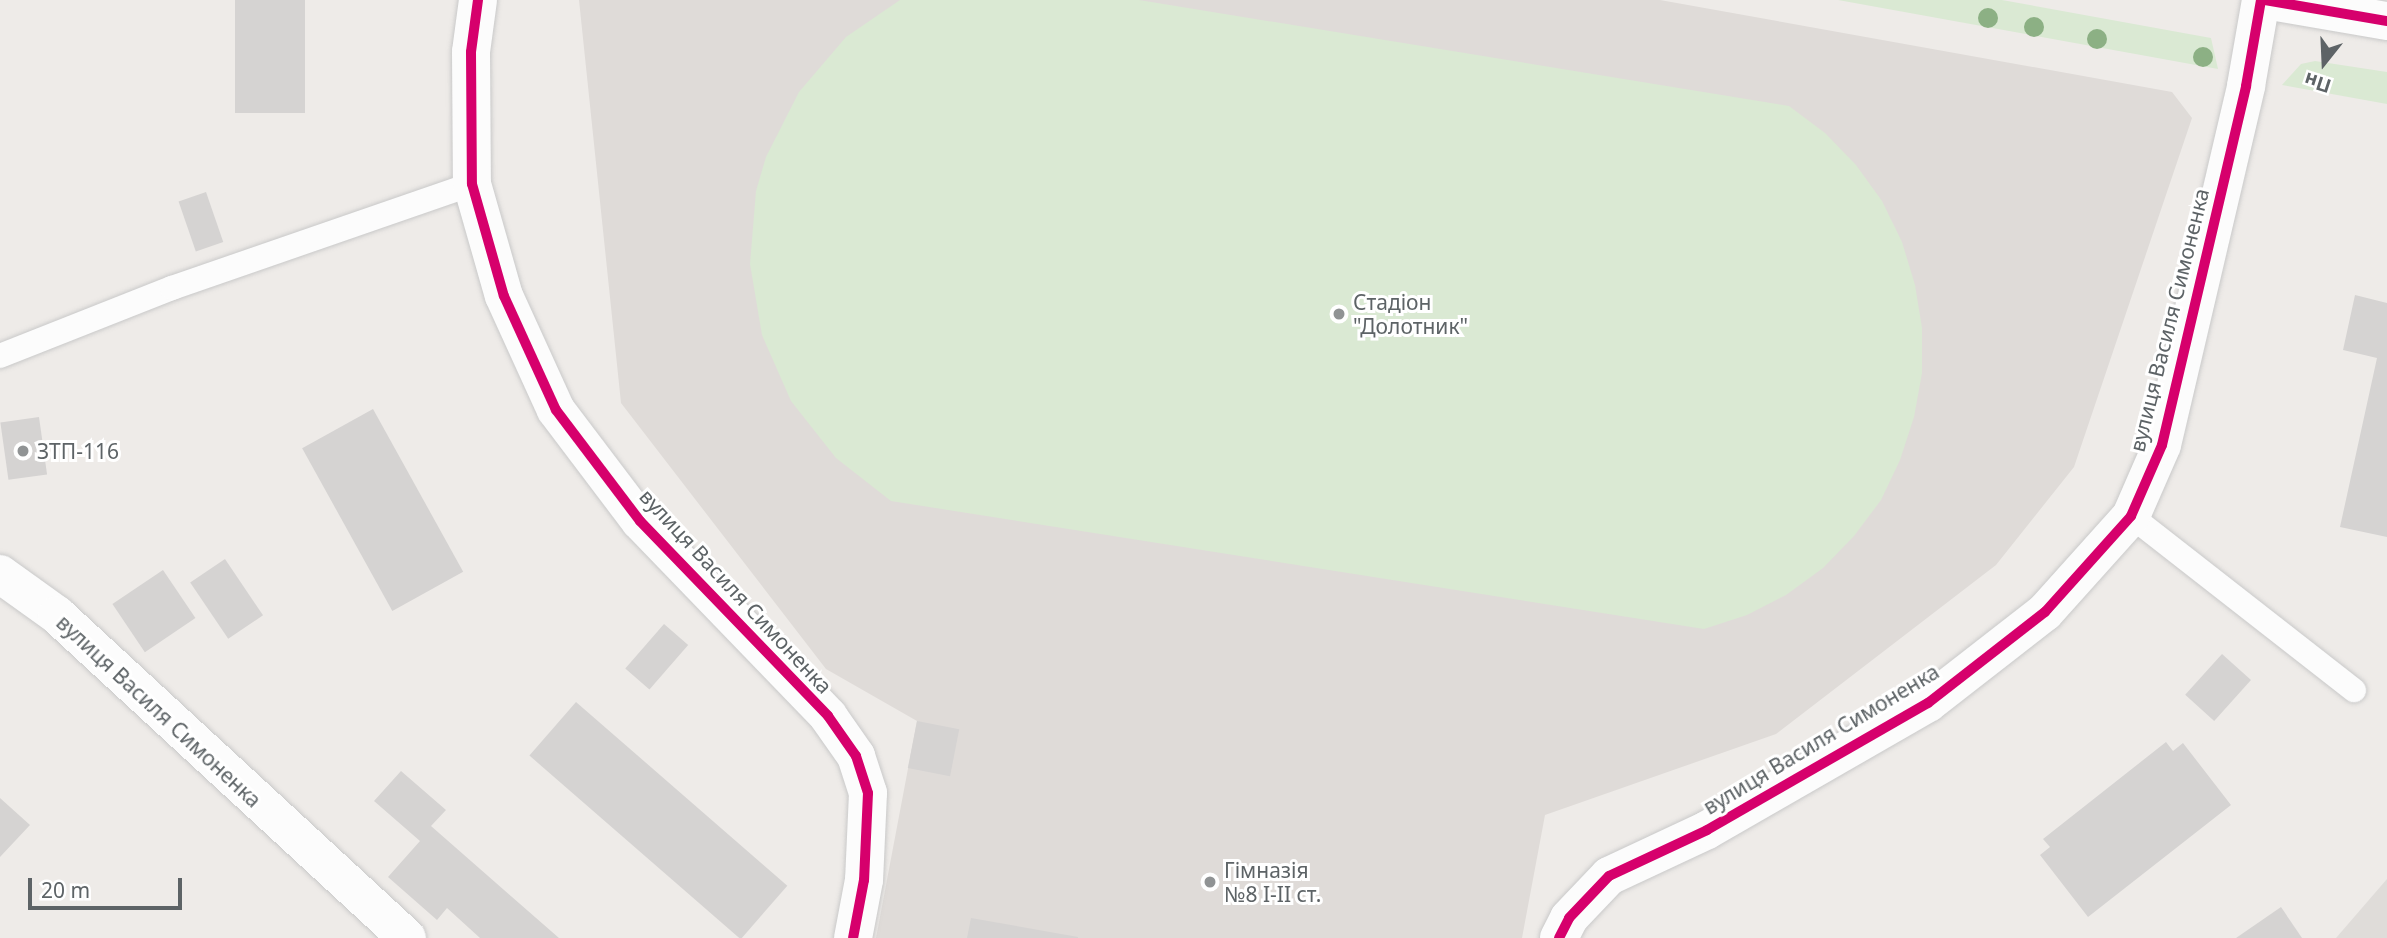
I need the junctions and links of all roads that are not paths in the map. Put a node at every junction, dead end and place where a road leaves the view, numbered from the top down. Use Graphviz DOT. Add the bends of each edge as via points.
graph roads {
  1 [pos="478,0"];
  2 [pos="2263,0"];
  3 [pos="2387,21"];
  4 [pos="472,184"];
  5 [pos="0,356"];
  6 [pos="2131,516"];
  7 [pos="0,573"];
  8 [pos="2354,690"];
  9 [pos="407,938"];
  10 [pos="853,938"];
  11 [pos="1559,938"];
  1 -- 4 [label="street, вулиця Василя Симоненка" via="471,52"];
  2 -- 3 [label="street"];
  2 -- 6 [label="street, вулиця Василя Симоненка" via="2162,445"];
  4 -- 5 [label="lane" via="172,288"];
  4 -- 10 [label="street, вулиця Василя Симоненка" via="504,296 556,410 640,522 828,716 856,756 867,793 864,880"];
  6 -- 8 [label="lane"];
  6 -- 11 [label="street, вулиця Василя Симоненка" via="2045,612 1928,703 1707,830 1609,876 1569,918"];
  7 -- 9 [label="street, вулиця Василя Симоненка" via="57,615"];
}
